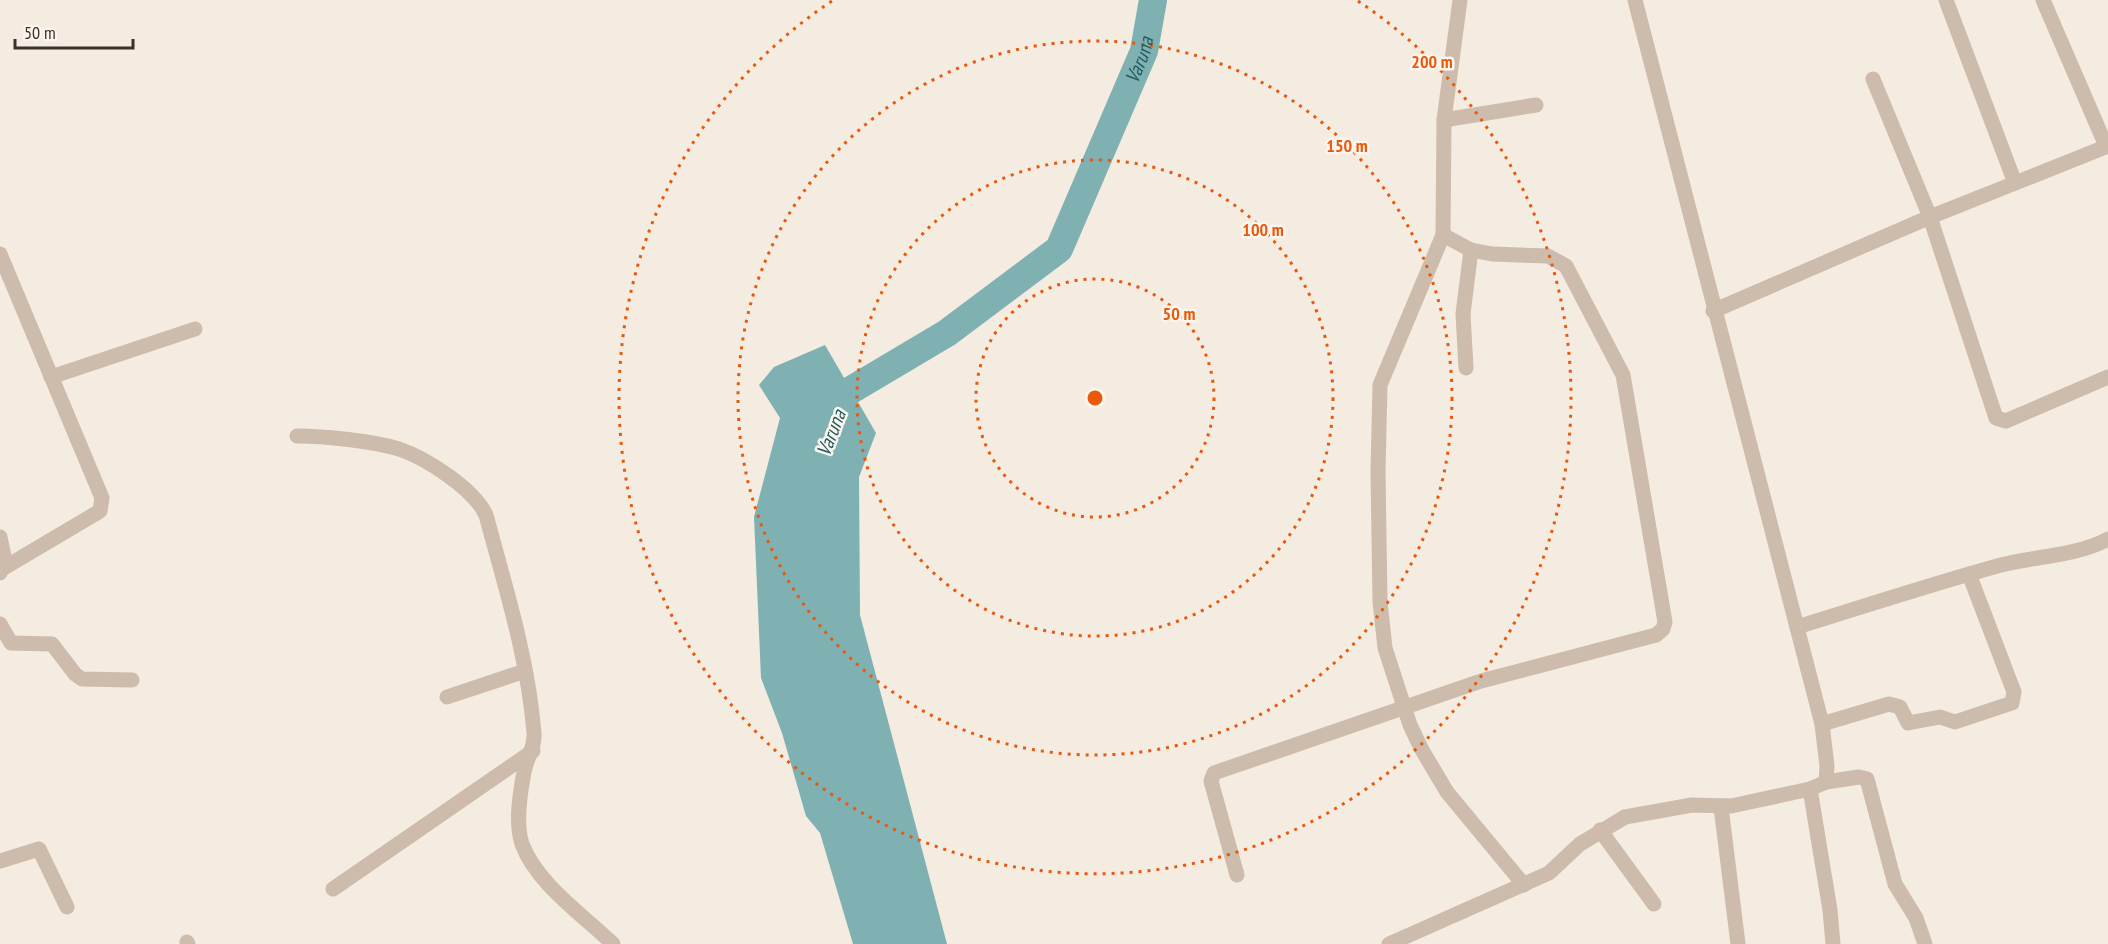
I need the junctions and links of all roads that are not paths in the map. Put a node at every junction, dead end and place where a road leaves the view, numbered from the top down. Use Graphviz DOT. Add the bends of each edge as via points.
graph roads {
  1 [pos="1460,0"];
  2 [pos="1635,0"];
  3 [pos="1946,0"];
  4 [pos="2043,0"];
  5 [pos="1873,79"];
  6 [pos="1536,105"];
  7 [pos="1444,120"];
  8 [pos="2107,146"];
  9 [pos="2014,183"];
  10 [pos="1930,217"];
  11 [pos="1443,235"];
  12 [pos="1471,250"];
  13 [pos="0,255"];
  14 [pos="1713,311"];
  15 [pos="195,329"];
  16 [pos="1466,368"];
  17 [pos="51,377"];
  18 [pos="2108,377"];
  19 [pos="297,436"];
  20 [pos="0,537"];
  21 [pos="2108,538"];
  22 [pos="1,571"];
  23 [pos="1969,574"];
  24 [pos="0,624"];
  25 [pos="1797,627"];
  26 [pos="6,646"];
  27 [pos="525,671"];
  28 [pos="132,680"];
  29 [pos="447,697"];
  30 [pos="1404,706"];
  31 [pos="1822,724"];
  32 [pos="533,751"];
  33 [pos="1826,782"];
  34 [pos="1810,789"];
  35 [pos="1721,807"];
  36 [pos="1599,830"];
  37 [pos="0,861"];
  38 [pos="1237,875"];
  39 [pos="1524,885"];
  40 [pos="333,889"];
  41 [pos="1654,904"];
  42 [pos="67,907"];
  43 [pos="614,944"];
  44 [pos="1389,944"];
  45 [pos="1738,944"];
  46 [pos="1833,944"];
  47 [pos="1925,944"];
  1 -- 7 [label="street"];
  2 -- 14 [label="street"];
  3 -- 9 [label="street"];
  4 -- 8 [label="street"];
  5 -- 10 [label="street"];
  6 -- 7 [label="street"];
  7 -- 11 [label="street"];
  8 -- 9 [label="street"];
  9 -- 10 [label="street"];
  10 -- 14 [label="street"];
  10 -- 18 [label="street" via="1996,418 2006,421"];
  11 -- 12 [label="street"];
  11 -- 30 [label="street" via="1380,385 1380,602 1385,648"];
  12 -- 16 [label="street" via="1463,314"];
  12 -- 30 [label="street" via="1558,260 1566,266 1614,355 1623,375 1665,622 1656,635 1481,681"];
  13 -- 17 [label="street"];
  14 -- 25 [label="street"];
  15 -- 17 [label="street"];
  17 -- 22 [label="street" via="103,505 100,511"];
  19 -- 27 [label="street" via="399,449 479,501 486,515"];
  20 -- 22 [label="street" via="4,556"];
  21 -- 23 [label="street" via="2083,549"];
  23 -- 25 [label="street"];
  23 -- 31 [label="street" via="2014,692 2012,703 1955,722 1940,717 1908,723 1900,707 1889,704"];
  24 -- 26 [label="street"];
  25 -- 31 [label="street"];
  26 -- 28 [label="street" via="52,644 82,679"];
  27 -- 29 [label="street"];
  27 -- 32 [label="street"];
  30 -- 38 [label="street" via="1214,773 1211,781"];
  30 -- 39 [label="street" via="1422,750 1447,792"];
  31 -- 33 [label="street"];
  32 -- 40 [label="street"];
  32 -- 43 [label="street" via="525,769 519,818 522,842 531,862 548,882"];
  33 -- 34 [label="street"];
  33 -- 47 [label="street" via="1868,779 1895,884 1916,918"];
  34 -- 35 [label="street"];
  34 -- 46 [label="street"];
  35 -- 36 [label="street" via="1692,805 1638,813"];
  35 -- 45 [label="street"];
  36 -- 39 [label="street" via="1549,873"];
  36 -- 41 [label="street"];
  37 -- 42 [label="street" via="39,849"];
  39 -- 44 [label="street"];
}
